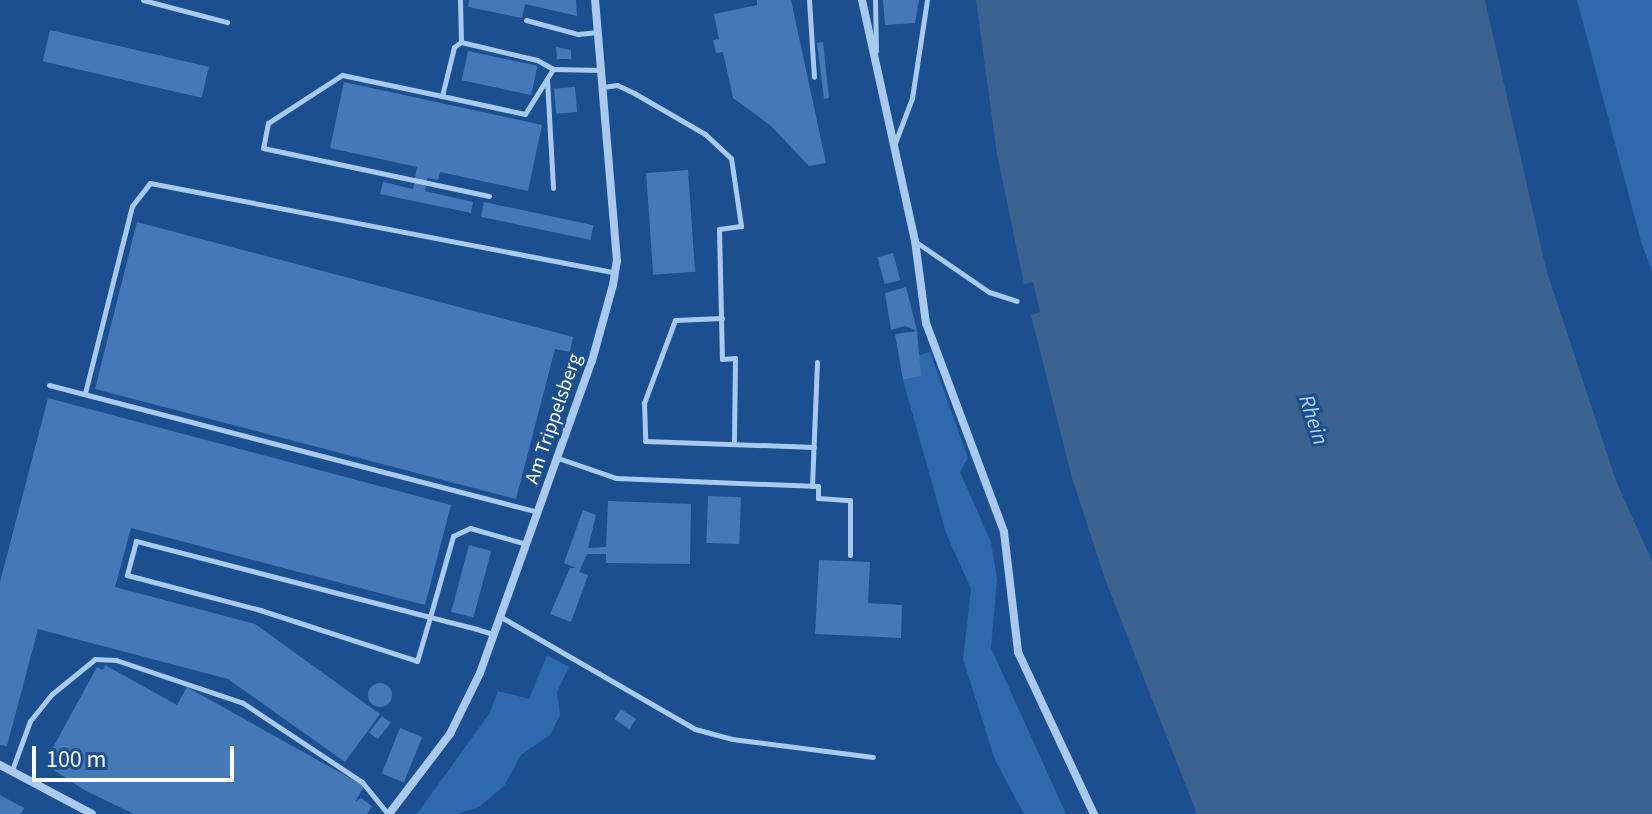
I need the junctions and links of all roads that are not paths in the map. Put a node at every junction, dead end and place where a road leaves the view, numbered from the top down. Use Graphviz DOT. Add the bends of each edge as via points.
graph roads {
  1 [pos="143,0"];
  2 [pos="460,0"];
  3 [pos="595,0"];
  4 [pos="809,0"];
  5 [pos="862,0"];
  6 [pos="875,0"];
  7 [pos="927,0"];
  8 [pos="526,20"];
  9 [pos="227,22"];
  10 [pos="598,32"];
  11 [pos="461,42"];
  12 [pos="553,69"];
  13 [pos="600,70"];
  14 [pos="814,77"];
  15 [pos="546,79"];
  16 [pos="876,80"];
  17 [pos="602,87"];
  18 [pos="442,96"];
  19 [pos="893,147"];
  20 [pos="553,188"];
  21 [pos="489,196"];
  22 [pos="915,241"];
  23 [pos="615,272"];
  24 [pos="1017,301"];
  25 [pos="722,318"];
  26 [pos="817,362"];
  27 [pos="49,385"];
  28 [pos="85,393"];
  29 [pos="734,444"];
  30 [pos="814,447"];
  31 [pos="558,458"];
  32 [pos="812,486"];
  33 [pos="538,512"];
  34 [pos="526,545"];
  35 [pos="850,555"];
  36 [pos="430,617"];
  37 [pos="500,617"];
  38 [pos="494,634"];
  39 [pos="873,757"];
  40 [pos="0,765"];
  41 [pos="12,770"];
  42 [pos="92,814"];
  43 [pos="388,814"];
  44 [pos="1094,814"];
  1 -- 9 [label="lane"];
  2 -- 11 [label="lane"];
  3 -- 10 [label="street, Am Trippelsberg"];
  4 -- 14 [label="lane"];
  5 -- 16 [label="street"];
  6 -- 16 [label="lane"];
  7 -- 19 [label="lane" via="912,98"];
  8 -- 10 [label="lane" via="578,34"];
  10 -- 13 [label="street, Am Trippelsberg"];
  11 -- 12 [label="lane" via="537,60"];
  11 -- 18 [label="lane" via="454,47"];
  12 -- 13 [label="lane"];
  12 -- 15 [label="lane"];
  13 -- 17 [label="street, Am Trippelsberg"];
  15 -- 18 [label="lane" via="525,114"];
  15 -- 20 [label="lane"];
  16 -- 19 [label="street"];
  17 -- 23 [label="street, Am Trippelsberg"];
  17 -- 25 [label="lane" via="617,85 634,93 705,134 731,158 741,226 719,229"];
  18 -- 21 [label="lane" via="342,75 268,123 263,148"];
  19 -- 22 [label="street"];
  22 -- 24 [label="lane" via="989,292"];
  22 -- 44 [label="street" via="926,323 1004,532 1018,652"];
  23 -- 28 [label="lane" via="150,183 132,206"];
  23 -- 31 [label="street, Am Trippelsberg" via="592,361"];
  25 -- 29 [label="lane" via="722,359 735,358"];
  25 -- 29 [label="lane" via="675,320 644,403 645,441"];
  26 -- 30 [label="lane"];
  27 -- 28 [label="lane"];
  28 -- 33 [label="lane"];
  29 -- 30 [label="lane"];
  30 -- 32 [label="lane"];
  31 -- 32 [label="lane" via="616,478"];
  31 -- 33 [label="street, Am Trippelsberg"];
  32 -- 35 [label="lane" via="818,486 818,498 850,500"];
  33 -- 34 [label="street, Am Trippelsberg"];
  34 -- 36 [label="lane" via="470,528 455,533"];
  34 -- 37 [label="street, Am Trippelsberg"];
  36 -- 36 [label="lane" via="136,541 127,575 260,610 417,661"];
  36 -- 38 [label="lane"];
  37 -- 38 [label="street, Am Trippelsberg"];
  37 -- 39 [label="lane" via="695,729 732,739"];
  38 -- 43 [label="street, Am Trippelsberg" via="466,706"];
  40 -- 41 [label="street"];
  41 -- 42 [label="street"];
  41 -- 43 [label="lane" via="30,721 52,694 95,659 116,660 243,703 362,782"];
}
